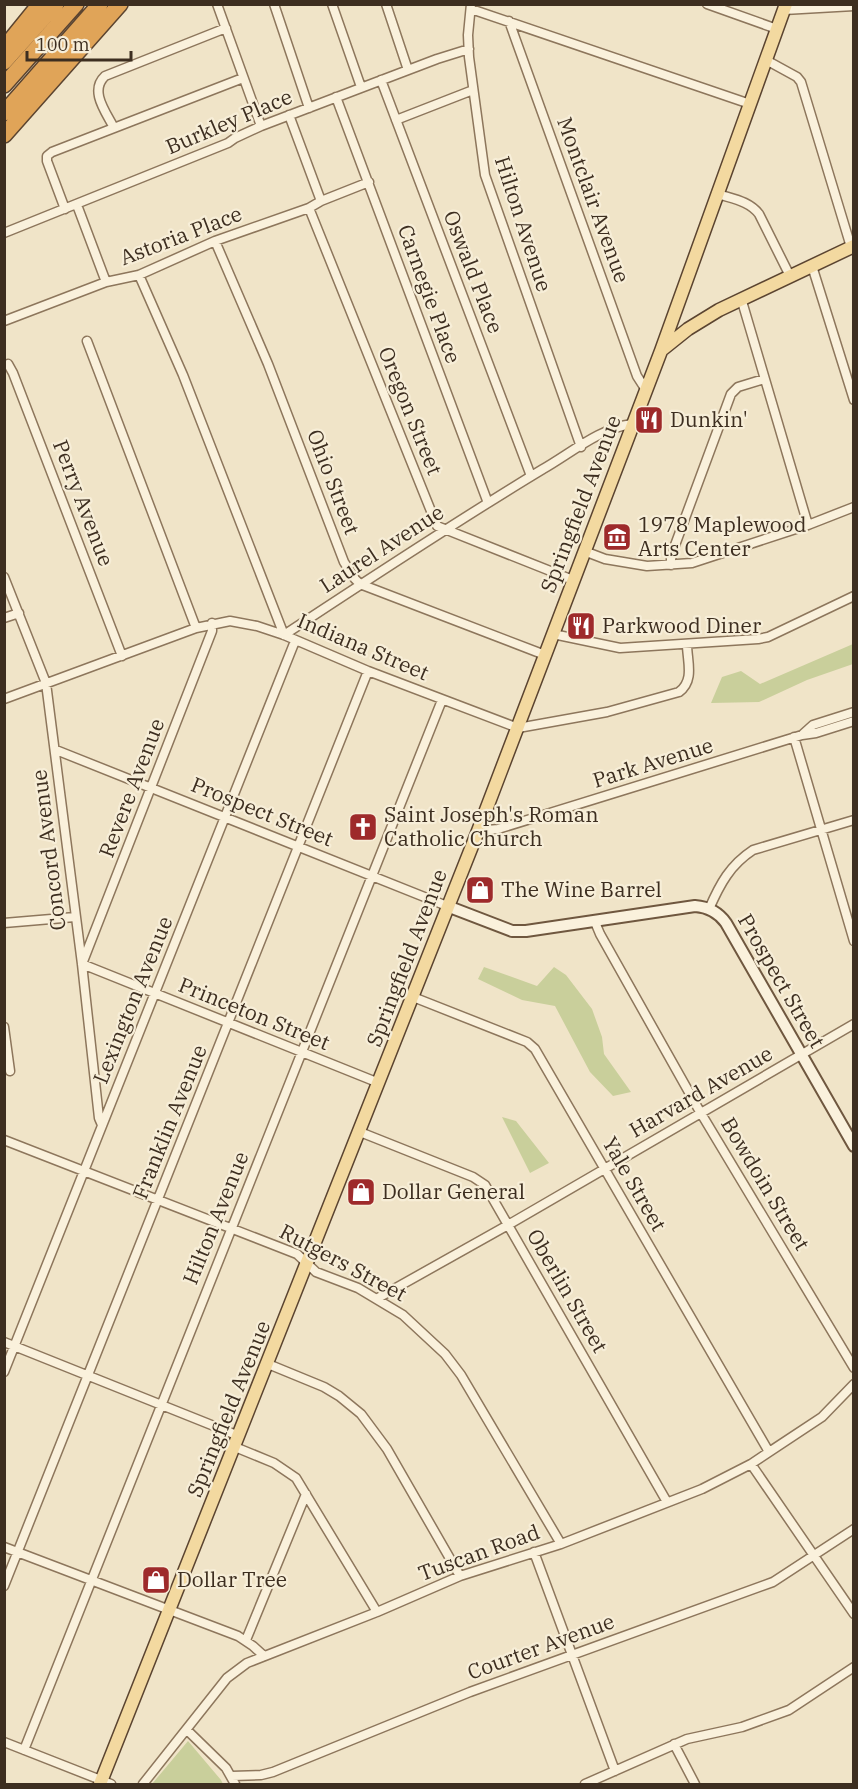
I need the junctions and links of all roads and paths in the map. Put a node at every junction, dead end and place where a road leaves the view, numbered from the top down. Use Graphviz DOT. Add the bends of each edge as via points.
graph roads {
  1 [pos="40,4"];
  2 [pos="56,4"];
  3 [pos="76,4"];
  4 [pos="100,4"];
  5 [pos="120,4"];
  6 [pos="217,4"];
  7 [pos="274,4"];
  8 [pos="332,4"];
  9 [pos="386,4"];
  10 [pos="707,4"];
  11 [pos="854,6"];
  12 [pos="471,7"];
  13 [pos="785,7"];
  14 [pos="509,21"];
  15 [pos="226,28"];
  16 [pos="777,29"];
  17 [pos="4,48"];
  18 [pos="469,49"];
  19 [pos="766,60"];
  20 [pos="4,62"];
  21 [pos="408,70"];
  22 [pos="243,78"];
  23 [pos="381,80"];
  24 [pos="4,85"];
  25 [pos="361,87"];
  26 [pos="473,90"];
  27 [pos="336,97"];
  28 [pos="750,104"];
  29 [pos="309,108"];
  30 [pos="4,113"];
  31 [pos="289,116"];
  32 [pos="396,120"];
  33 [pos="261,126"];
  34 [pos="114,128"];
  35 [pos="4,135"];
  36 [pos="369,182"];
  37 [pos="718,194"];
  38 [pos="321,201"];
  39 [pos="77,205"];
  40 [pos="309,208"];
  41 [pos="65,209"];
  42 [pos="4,232"];
  43 [pos="215,241"];
  44 [pos="852,246"];
  45 [pos="812,266"];
  46 [pos="139,275"];
  47 [pos="790,276"];
  48 [pos="106,282"];
  49 [pos="741,298"];
  50 [pos="4,321"];
  51 [pos="87,341"];
  52 [pos="661,351"];
  53 [pos="8,364"];
  54 [pos="764,379"];
  55 [pos="646,390"];
  56 [pos="854,400"];
  57 [pos="632,424"];
  58 [pos="581,447"];
  59 [pos="531,477"];
  60 [pos="488,503"];
  61 [pos="854,507"];
  62 [pos="808,525"];
  63 [pos="444,530"];
  64 [pos="584,551"];
  65 [pos="670,565"];
  66 [pos="4,577"];
  67 [pos="573,580"];
  68 [pos="360,584"];
  69 [pos="854,596"];
  70 [pos="19,613"];
  71 [pos="4,618"];
  72 [pos="212,623"];
  73 [pos="196,628"];
  74 [pos="553,634"];
  75 [pos="284,635"];
  76 [pos="295,641"];
  77 [pos="687,644"];
  78 [pos="545,655"];
  79 [pos="122,656"];
  80 [pos="368,671"];
  81 [pos="46,683"];
  82 [pos="4,699"];
  83 [pos="442,700"];
  84 [pos="854,712"];
  85 [pos="854,721"];
  86 [pos="518,728"];
  87 [pos="798,736"];
  88 [pos="56,750"];
  89 [pos="151,788"];
  90 [pos="224,818"];
  91 [pos="854,820"];
  92 [pos="822,830"];
  93 [pos="478,831"];
  94 [pos="298,847"];
  95 [pos="372,876"];
  96 [pos="447,906"];
  97 [pos="709,909"];
  98 [pos="75,917"];
  99 [pos="850,917"];
  100 [pos="595,922"];
  101 [pos="4,924"];
  102 [pos="854,941"];
  103 [pos="82,964"];
  104 [pos="154,994"];
  105 [pos="413,997"];
  106 [pos="229,1023"];
  107 [pos="854,1024"];
  108 [pos="4,1027"];
  109 [pos="302,1052"];
  110 [pos="800,1055"];
  111 [pos="10,1071"];
  112 [pos="379,1083"];
  113 [pos="701,1112"];
  114 [pos="102,1125"];
  115 [pos="360,1132"];
  116 [pos="4,1140"];
  117 [pos="854,1146"];
  118 [pos="604,1169"];
  119 [pos="85,1170"];
  120 [pos="158,1200"];
  121 [pos="508,1225"];
  122 [pos="231,1228"];
  123 [pos="307,1263"];
  124 [pos="378,1298"];
  125 [pos="4,1342"];
  126 [pos="15,1346"];
  127 [pos="268,1364"];
  128 [pos="854,1368"];
  129 [pos="4,1372"];
  130 [pos="88,1376"];
  131 [pos="854,1384"];
  132 [pos="162,1404"];
  133 [pos="237,1441"];
  134 [pos="769,1452"];
  135 [pos="751,1464"];
  136 [pos="306,1494"];
  137 [pos="667,1502"];
  138 [pos="854,1529"];
  139 [pos="561,1544"];
  140 [pos="4,1547"];
  141 [pos="18,1552"];
  142 [pos="534,1552"];
  143 [pos="813,1557"];
  144 [pos="460,1576"];
  145 [pos="92,1581"];
  146 [pos="4,1586"];
  147 [pos="169,1611"];
  148 [pos="376,1612"];
  149 [pos="854,1614"];
  150 [pos="246,1640"];
  151 [pos="264,1656"];
  152 [pos="572,1656"];
  153 [pos="854,1667"];
  154 [pos="187,1730"];
  155 [pos="4,1743"];
  156 [pos="674,1744"];
  157 [pos="24,1750"];
  158 [pos="615,1771"];
  159 [pos="233,1780"];
  160 [pos="104,1783"];
  161 [pos="143,1785"];
  162 [pos="585,1785"];
  163 [pos="695,1785"];
  1 -- 17 [label="highway"];
  2 -- 20 [label="highway"];
  3 -- 24 [label="highway"];
  4 -- 30 [label="highway"];
  5 -- 35 [label="highway"];
  6 -- 15 [label="street"];
  7 -- 29 [label="street"];
  8 -- 25 [label="street"];
  9 -- 21 [label="street"];
  10 -- 16 [label="street"];
  11 -- 13 [label="street"];
  12 -- 14 [label="street"];
  12 -- 18 [label="street, Hilton Avenue"];
  13 -- 16 [label="main road, Springfield Avenue"];
  14 -- 28 [label="street"];
  14 -- 55 [label="street, Montclair Avenue" via="633,364"];
  15 -- 22 [label="street"];
  15 -- 34 [label="street" via="105,76 97,91"];
  16 -- 19 [label="main road, Springfield Avenue"];
  18 -- 21 [label="street, Burkley Place"];
  18 -- 26 [label="street, Hilton Avenue"];
  19 -- 28 [label="main road, Springfield Avenue"];
  19 -- 44 [label="street" via="801,82"];
  21 -- 23 [label="street, Burkley Place"];
  22 -- 33 [label="street"];
  22 -- 34 [label="street"];
  23 -- 25 [label="street, Burkley Place"];
  23 -- 32 [label="street, Oswald Place"];
  25 -- 27 [label="street, Burkley Place"];
  26 -- 32 [label="street"];
  26 -- 58 [label="street, Hilton Avenue" via="485,175"];
  27 -- 29 [label="street, Burkley Place"];
  27 -- 36 [label="street, Carnegie Place"];
  28 -- 37 [label="main road, Springfield Avenue"];
  29 -- 31 [label="street, Burkley Place"];
  31 -- 33 [label="street, Burkley Place"];
  31 -- 38 [label="street"];
  32 -- 59 [label="street, Oswald Place"];
  33 -- 39 [label="street, Burkley Place"];
  34 -- 41 [label="street" via="47,156"];
  36 -- 38 [label="street, Astoria Place"];
  36 -- 60 [label="street, Carnegie Place"];
  37 -- 47 [label="street" via="755,208"];
  37 -- 52 [label="main road, Springfield Avenue"];
  38 -- 40 [label="street, Astoria Place"];
  39 -- 41 [label="street, Burkley Place"];
  39 -- 48 [label="street"];
  40 -- 43 [label="street, Astoria Place"];
  40 -- 63 [label="street, Oregon Street" via="437,526"];
  41 -- 42 [label="street, Burkley Place"];
  43 -- 46 [label="street, Astoria Place"];
  43 -- 68 [label="street, Ohio Street" via="268,364 344,562"];
  44 -- 45 [label="main road"];
  45 -- 47 [label="main road"];
  45 -- 56 [label="street"];
  46 -- 48 [label="street, Astoria Place"];
  46 -- 75 [label="street, Indiana Street" via="183,375"];
  47 -- 49 [label="main road"];
  48 -- 50 [label="street, Astoria Place"];
  49 -- 52 [label="main road" via="688,329"];
  49 -- 54 [label="street"];
  51 -- 73 [label="street"];
  52 -- 55 [label="main road, Springfield Avenue"];
  53 -- 79 [label="street, Perry Avenue"];
  54 -- 62 [label="street"];
  54 -- 65 [label="street" via="738,387 731,394"];
  55 -- 57 [label="main road, Springfield Avenue"];
  57 -- 58 [label="street, Laurel Avenue" via="615,426"];
  57 -- 64 [label="main road, Springfield Avenue"];
  58 -- 59 [label="street, Laurel Avenue"];
  59 -- 60 [label="street, Laurel Avenue"];
  60 -- 63 [label="street, Laurel Avenue"];
  61 -- 62 [label="street"];
  62 -- 65 [label="street" via="704,560"];
  63 -- 67 [label="street"];
  63 -- 68 [label="street, Laurel Avenue"];
  64 -- 65 [label="street" via="622,562"];
  64 -- 67 [label="main road, Springfield Avenue"];
  66 -- 70 [label="street, Concord Avenue"];
  67 -- 74 [label="main road, Springfield Avenue"];
  68 -- 75 [label="street, Laurel Avenue"];
  68 -- 78 [label="street"];
  69 -- 77 [label="street" via="768,637"];
  70 -- 71 [label="street"];
  70 -- 81 [label="street, Concord Avenue"];
  72 -- 73 [label="street"];
  72 -- 75 [label="street" via="239,622"];
  72 -- 89 [label="street, Revere Avenue"];
  73 -- 79 [label="street"];
  74 -- 77 [label="street" via="620,648"];
  74 -- 78 [label="main road, Springfield Avenue"];
  75 -- 76 [label="street, Indiana Street"];
  76 -- 80 [label="street, Indiana Street"];
  76 -- 90 [label="street, Lexington Avenue"];
  77 -- 86 [label="street" via="690,677 680,692 607,712"];
  78 -- 86 [label="main road, Springfield Avenue"];
  79 -- 81 [label="street"];
  80 -- 83 [label="street, Indiana Street"];
  80 -- 94 [label="street, Franklin Avenue"];
  81 -- 82 [label="street"];
  81 -- 88 [label="street, Concord Avenue"];
  83 -- 86 [label="street, Indiana Street"];
  83 -- 95 [label="street, Hilton Avenue"];
  84 -- 87 [label="street, Park Avenue" via="813,725"];
  85 -- 87 [label="street, Park Avenue"];
  86 -- 93 [label="main road, Springfield Avenue"];
  87 -- 92 [label="street"];
  87 -- 93 [label="street, Park Avenue" via="498,829"];
  88 -- 89 [label="street, Prospect Street"];
  88 -- 98 [label="street, Concord Avenue"];
  89 -- 90 [label="street, Prospect Street"];
  89 -- 103 [label="street, Revere Avenue"];
  90 -- 94 [label="street, Prospect Street"];
  90 -- 104 [label="street, Lexington Avenue"];
  91 -- 92 [label="street"];
  92 -- 97 [label="street" via="753,850 738,859 726,873"];
  92 -- 99 [label="street"];
  93 -- 96 [label="main road, Springfield Avenue"];
  94 -- 95 [label="street, Prospect Street"];
  94 -- 106 [label="street, Franklin Avenue"];
  95 -- 96 [label="street, Prospect Street"];
  95 -- 109 [label="street, Hilton Avenue"];
  96 -- 100 [label="street, Prospect Street" via="512,931"];
  96 -- 105 [label="main road, Springfield Avenue"];
  97 -- 100 [label="street, Prospect Street" via="695,906"];
  97 -- 110 [label="street, Prospect Street" via="726,923"];
  98 -- 101 [label="street"];
  98 -- 103 [label="street, Concord Avenue"];
  99 -- 102 [label="street"];
  100 -- 113 [label="street, Bowdoin Street"];
  103 -- 104 [label="street, Princeton Street"];
  103 -- 114 [label="street, Concord Avenue"];
  104 -- 106 [label="street, Princeton Street"];
  104 -- 114 [label="street, Lexington Avenue"];
  105 -- 112 [label="main road, Springfield Avenue"];
  105 -- 118 [label="street, Yale Street" via="527,1042 535,1049"];
  106 -- 109 [label="street, Princeton Street"];
  106 -- 120 [label="street, Franklin Avenue"];
  107 -- 110 [label="street, Harvard Avenue"];
  108 -- 111 [label="street"];
  109 -- 112 [label="street, Princeton Street"];
  109 -- 122 [label="street, Hilton Avenue"];
  110 -- 113 [label="street, Harvard Avenue"];
  110 -- 117 [label="street, Prospect Street"];
  112 -- 115 [label="main road, Springfield Avenue"];
  113 -- 118 [label="street, Harvard Avenue"];
  113 -- 128 [label="street, Bowdoin Street"];
  114 -- 119 [label="street, Lexington Avenue"];
  115 -- 121 [label="street, Oberlin Street" via="473,1177 485,1185"];
  115 -- 123 [label="main road, Springfield Avenue"];
  116 -- 119 [label="street, Rutgers Street"];
  118 -- 121 [label="street, Harvard Avenue"];
  118 -- 134 [label="street, Yale Street"];
  119 -- 120 [label="street, Rutgers Street"];
  119 -- 126 [label="street, Lexington Avenue"];
  120 -- 122 [label="street, Rutgers Street"];
  120 -- 130 [label="street, Franklin Avenue"];
  121 -- 124 [label="street, Harvard Avenue"];
  121 -- 137 [label="street, Oberlin Street"];
  122 -- 123 [label="street, Rutgers Street" via="297,1254"];
  122 -- 132 [label="street, Hilton Avenue"];
  123 -- 124 [label="street, Rutgers Street" via="316,1272"];
  123 -- 127 [label="main road, Springfield Avenue"];
  124 -- 139 [label="street, Rutgers Street" via="445,1354"];
  125 -- 126 [label="street"];
  126 -- 129 [label="street, Lexington Avenue"];
  126 -- 130 [label="street"];
  127 -- 133 [label="main road, Springfield Avenue"];
  127 -- 144 [label="street" via="324,1387 361,1414 387,1449"];
  130 -- 132 [label="street"];
  130 -- 141 [label="street, Franklin Avenue"];
  131 -- 134 [label="street, Tuscan Road" via="822,1417"];
  132 -- 133 [label="street"];
  132 -- 145 [label="street, Hilton Avenue"];
  133 -- 136 [label="street" via="289,1471"];
  133 -- 147 [label="main road, Springfield Avenue"];
  134 -- 135 [label="street, Tuscan Road"];
  135 -- 137 [label="street, Tuscan Road"];
  135 -- 143 [label="street"];
  136 -- 148 [label="street"];
  136 -- 150 [label="street"];
  137 -- 139 [label="street, Tuscan Road"];
  138 -- 143 [label="street, Courter Avenue"];
  139 -- 142 [label="street, Tuscan Road"];
  140 -- 141 [label="street"];
  141 -- 145 [label="street"];
  141 -- 146 [label="street, Franklin Avenue"];
  142 -- 144 [label="street, Tuscan Road"];
  142 -- 152 [label="street"];
  143 -- 149 [label="street"];
  143 -- 152 [label="street, Courter Avenue" via="773,1582"];
  144 -- 148 [label="street, Tuscan Road"];
  145 -- 147 [label="street"];
  145 -- 157 [label="street, Hilton Avenue"];
  147 -- 150 [label="street"];
  147 -- 160 [label="main road, Springfield Avenue"];
  148 -- 151 [label="street, Tuscan Road"];
  150 -- 151 [label="street"];
  151 -- 154 [label="street, Tuscan Road" via="227,1678"];
  152 -- 158 [label="street"];
  152 -- 159 [label="street, Courter Avenue" via="470,1692 273,1772"];
  153 -- 156 [label="street" via="789,1710"];
  154 -- 159 [label="street"];
  154 -- 161 [label="street, Tuscan Road"];
  155 -- 157 [label="street"];
  156 -- 158 [label="street"];
  156 -- 163 [label="street"];
  157 -- 160 [label="street"];
  158 -- 162 [label="street"];
}
